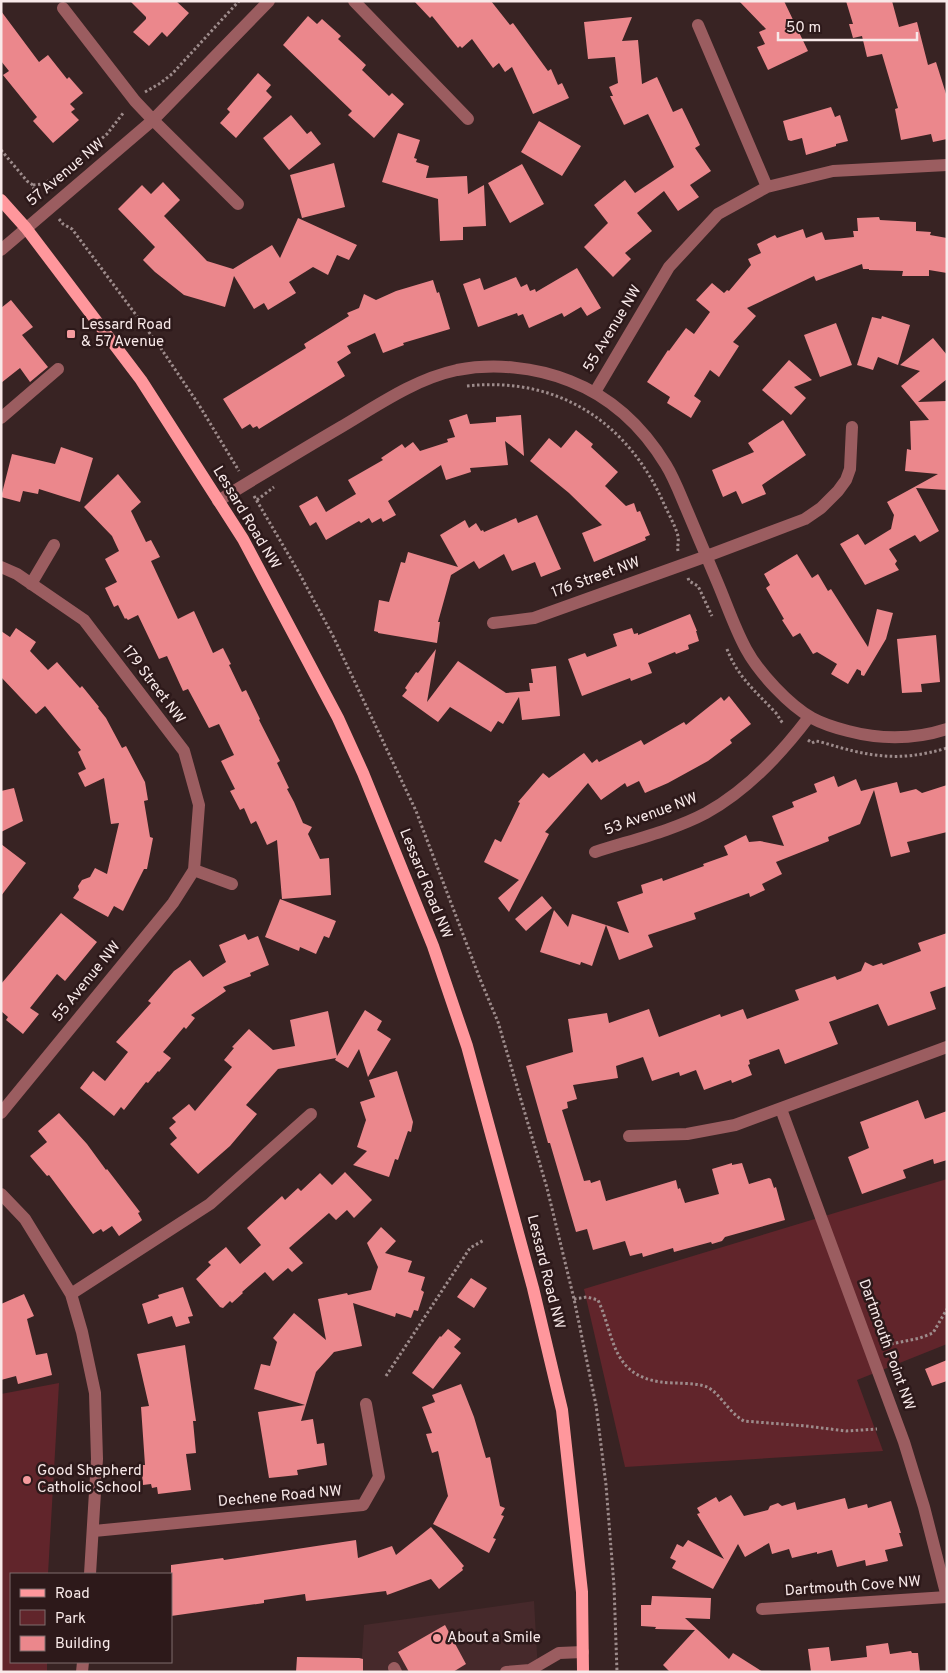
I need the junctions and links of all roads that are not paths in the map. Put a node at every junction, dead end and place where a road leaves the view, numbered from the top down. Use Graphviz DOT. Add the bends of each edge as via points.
graph roads {
  1 [pos="270,1"];
  2 [pos="354,1"];
  3 [pos="63,8"];
  4 [pos="698,25"];
  5 [pos="468,119"];
  6 [pos="153,120"];
  7 [pos="947,165"];
  8 [pos="767,187"];
  9 [pos="1,200"];
  10 [pos="238,204"];
  11 [pos="26,228"];
  12 [pos="1,250"];
  13 [pos="58,369"];
  14 [pos="595,392"];
  15 [pos="1,418"];
  16 [pos="852,428"];
  17 [pos="218,501"];
  18 [pos="54,545"];
  19 [pos="707,556"];
  20 [pos="1,567"];
  21 [pos="31,584"];
  22 [pos="493,623"];
  23 [pos="809,717"];
  24 [pos="947,729"];
  25 [pos="595,852"];
  26 [pos="194,870"];
  27 [pos="232,884"];
  28 [pos="947,1047"];
  29 [pos="780,1109"];
  30 [pos="1,1113"];
  31 [pos="311,1114"];
  32 [pos="629,1136"];
  33 [pos="1,1194"];
  34 [pos="71,1294"];
  35 [pos="366,1404"];
  36 [pos="94,1530"];
  37 [pos="90,1573"];
  38 [pos="947,1597"];
  39 [pos="762,1609"];
  40 [pos="583,1652"];
  41 [pos="531,1671"];
  42 [pos="506,1672"];
  43 [pos="583,1672"];
  1 -- 6 [label="street, 57 Avenue NW"];
  2 -- 5 [label="street"];
  3 -- 6 [label="street"];
  4 -- 8 [label="street"];
  6 -- 10 [label="street"];
  6 -- 11 [label="street, 57 Avenue NW"];
  7 -- 8 [label="street, 55 Avenue NW" via="833,170"];
  8 -- 14 [label="street, 55 Avenue NW" via="718,214 669,267"];
  9 -- 11 [label="main road, Lessard Road NW"];
  11 -- 12 [label="street, 57 Avenue NW"];
  11 -- 17 [label="main road, Lessard Road NW" via="141,380"];
  13 -- 15 [label="street"];
  14 -- 17 [label="street, 55 Avenue NW" via="537,370 511,367 456,370 400,391"];
  14 -- 19 [label="street" via="622,412 656,451 675,484"];
  16 -- 19 [label="street, 176 Street NW" via="850,469 846,480 821,508 805,519"];
  17 -- 40 [label="main road, Lessard Road NW" via="346,734 434,946 467,1046 533,1288 562,1410 582,1592"];
  18 -- 21 [label="street"];
  19 -- 22 [label="street, 176 Street NW" via="534,618"];
  19 -- 23 [label="street" via="747,651 773,684"];
  20 -- 21 [label="street, 179 Street NW"];
  21 -- 26 [label="street, 179 Street NW" via="84,620 184,751 199,805"];
  23 -- 24 [label="street" via="845,730 892,739 924,736"];
  23 -- 25 [label="street, 53 Avenue NW" via="755,778 708,812"];
  26 -- 27 [label="street"];
  26 -- 30 [label="street, 55 Avenue NW" via="173,903"];
  28 -- 29 [label="street"];
  29 -- 32 [label="street" via="710,1130"];
  29 -- 38 [label="street, Dartmouth Point NW" via="904,1442"];
  31 -- 34 [label="street" via="210,1204"];
  33 -- 34 [label="street" via="25,1218"];
  34 -- 36 [label="street" via="95,1393"];
  35 -- 36 [label="street, Dechene Road NW" via="379,1477 363,1506"];
  36 -- 37 [label="street"];
  38 -- 39 [label="street, Dartmouth Cove NW"];
  40 -- 41 [label="street" via="559,1653"];
  40 -- 43 [label="main road, Lessard Road NW"];
  41 -- 42 [label="street"];
}
